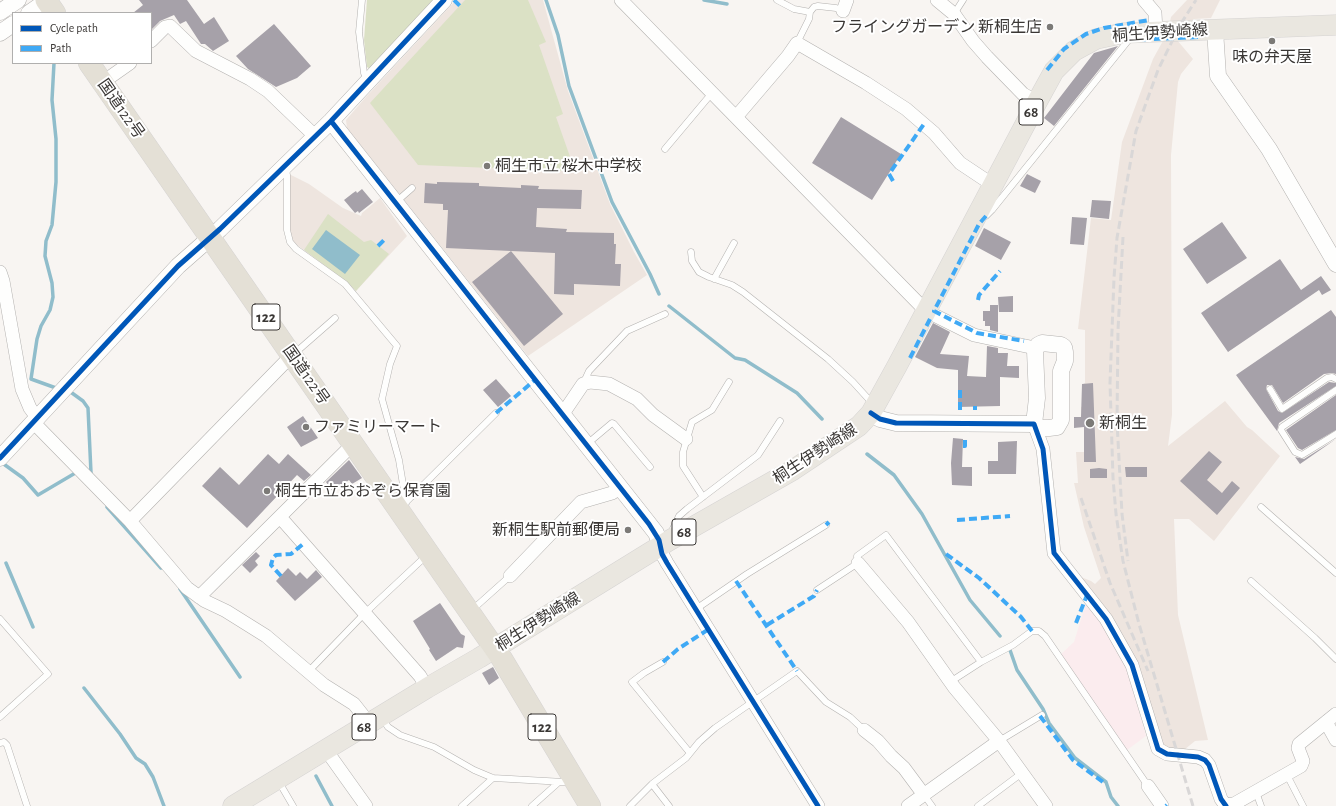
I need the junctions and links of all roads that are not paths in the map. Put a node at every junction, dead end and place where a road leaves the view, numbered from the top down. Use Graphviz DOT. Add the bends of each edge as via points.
graph roads {
  1 [pos="18,0"];
  2 [pos="362,0"];
  3 [pos="444,0"];
  4 [pos="621,0"];
  5 [pos="777,0"];
  6 [pos="937,0"];
  7 [pos="964,0"];
  8 [pos="1144,0"];
  9 [pos="49,3"];
  10 [pos="845,6"];
  11 [pos="0,12"];
  12 [pos="31,12"];
  13 [pos="810,12"];
  14 [pos="954,14"];
  15 [pos="1336,24"];
  16 [pos="12,25"];
  17 [pos="1215,30"];
  18 [pos="1156,31"];
  19 [pos="1134,32"];
  20 [pos="0,33"];
  21 [pos="152,40"];
  22 [pos="797,43"];
  23 [pos="90,64"];
  24 [pos="129,64"];
  25 [pos="103,82"];
  26 [pos="368,82"];
  27 [pos="712,93"];
  28 [pos="1037,102"];
  29 [pos="736,117"];
  30 [pos="331,121"];
  31 [pos="315,136"];
  32 [pos="665,149"];
  33 [pos="285,165"];
  34 [pos="993,185"];
  35 [pos="412,188"];
  36 [pos="395,203"];
  37 [pos="979,212"];
  38 [pos="210,237"];
  39 [pos="734,243"];
  40 [pos="691,252"];
  41 [pos="1336,264"];
  42 [pos="0,272"];
  43 [pos="714,279"];
  44 [pos="926,311"];
  45 [pos="665,314"];
  46 [pos="335,318"];
  47 [pos="1035,348"];
  48 [pos="292,356"];
  49 [pos="1336,379"];
  50 [pos="729,382"];
  51 [pos="583,384"];
  52 [pos="1270,389"];
  53 [pos="1336,390"];
  54 [pos="873,409"];
  55 [pos="496,413"];
  56 [pos="562,415"];
  57 [pos="36,421"];
  58 [pos="780,421"];
  59 [pos="1034,424"];
  60 [pos="1336,434"];
  61 [pos="686,439"];
  62 [pos="353,444"];
  63 [pos="586,445"];
  64 [pos="0,458"];
  65 [pos="650,467"];
  66 [pos="620,488"];
  67 [pos="703,497"];
  68 [pos="402,506"];
  69 [pos="1261,507"];
  70 [pos="280,517"];
  71 [pos="130,521"];
  72 [pos="826,525"];
  73 [pos="665,543"];
  74 [pos="429,553"];
  75 [pos="858,563"];
  76 [pos="1336,573"];
  77 [pos="510,576"];
  78 [pos="1251,580"];
  79 [pos="817,590"];
  80 [pos="199,598"];
  81 [pos="696,609"];
  82 [pos="469,612"];
  83 [pos="365,613"];
  84 [pos="0,619"];
  85 [pos="495,649"];
  86 [pos="1336,659"];
  87 [pos="663,662"];
  88 [pos="981,662"];
  89 [pos="308,672"];
  90 [pos="950,682"];
  91 [pos="427,688"];
  92 [pos="753,700"];
  93 [pos="1042,715"];
  94 [pos="0,717"];
  95 [pos="1331,718"];
  96 [pos="375,720"];
  97 [pos="864,730"];
  98 [pos="1336,740"];
  99 [pos="999,741"];
  100 [pos="0,743"];
  101 [pos="326,750"];
  102 [pos="690,753"];
  103 [pos="1022,773"];
  104 [pos="1286,775"];
  105 [pos="493,778"];
  106 [pos="277,779"];
  107 [pos="566,780"];
  108 [pos="652,784"];
  109 [pos="1148,786"];
  110 [pos="1256,792"];
  111 [pos="924,795"];
  112 [pos="1226,805"];
  113 [pos="27,806"];
  114 [pos="233,806"];
  115 [pos="293,806"];
  116 [pos="366,806"];
  117 [pos="462,806"];
  118 [pos="532,806"];
  119 [pos="590,806"];
  120 [pos="630,806"];
  121 [pos="669,806"];
  122 [pos="818,806"];
  123 [pos="908,806"];
  124 [pos="932,806"];
  125 [pos="978,806"];
  126 [pos="1046,806"];
  127 [pos="1162,806"];
  128 [pos="1261,806"];
  129 [pos="1303,806"];
  1 -- 11 [label="street"];
  2 -- 26 [label="lane" via="359,32 364,73"];
  3 -- 26 [label="street"];
  4 -- 27 [label="street"];
  5 -- 13 [label="lane" via="794,9"];
  6 -- 14 [label="street"];
  7 -- 14 [label="lane"];
  8 -- 18 [label="street" via="1155,13"];
  9 -- 12 [label="street"];
  10 -- 13 [label="lane" via="818,6"];
  13 -- 22 [label="lane"];
  14 -- 28 [label="street" via="987,57 1023,94"];
  15 -- 17 [label="main road, 桐生伊勢崎線 / 68"];
  16 -- 20 [label="street"];
  17 -- 18 [label="main road, 桐生伊勢崎線 / 68"];
  17 -- 41 [label="street" via="1218,76 1269,149"];
  18 -- 19 [label="main road, 桐生伊勢崎線 / 68"];
  19 -- 28 [label="main road, 桐生伊勢崎線 / 68" via="1101,38 1074,51 1054,71"];
  19 -- 37 [label="lane" via="1125,47 992,210 986,216"];
  21 -- 31 [label="street" via="165,27 170,26 196,50 268,91"];
  22 -- 29 [label="street"];
  22 -- 34 [label="street" via="866,83 906,110 934,133 960,163"];
  23 -- 25 [label="highway, 国道122号 / 122"];
  24 -- 25 [label="street"];
  25 -- 38 [label="highway, 国道122号 / 122"];
  26 -- 30 [label="street"];
  27 -- 29 [label="street"];
  27 -- 32 [label="lane"];
  28 -- 34 [label="main road, 桐生伊勢崎線 / 68"];
  29 -- 44 [label="street"];
  30 -- 31 [label="street"];
  30 -- 36 [label="street"];
  31 -- 33 [label="street"];
  33 -- 38 [label="street"];
  33 -- 68 [label="lane" via="287,230 290,242 345,284 397,346 382,399 399,460"];
  34 -- 37 [label="main road, 桐生伊勢崎線 / 68"];
  35 -- 36 [label="lane"];
  36 -- 56 [label="street"];
  37 -- 44 [label="main road, 桐生伊勢崎線 / 68"];
  38 -- 48 [label="highway, 国道122号 / 122"];
  38 -- 57 [label="street" via="178,266"];
  39 -- 43 [label="lane"];
  40 -- 43 [label="lane" via="692,261 699,272"];
  42 -- 57 [label="street" via="22,389"];
  43 -- 54 [label="lane" via="743,292 807,342 853,382"];
  44 -- 47 [label="street" via="974,335"];
  44 -- 54 [label="main road, 桐生伊勢崎線 / 68"];
  45 -- 51 [label="lane" via="627,331 589,371"];
  46 -- 48 [label="lane"];
  47 -- 59 [label="street" via="1037,398"];
  47 -- 59 [label="street" via="1045,343 1061,345 1065,357 1061,371 1060,423 1057,427 1049,428 1041,428"];
  48 -- 62 [label="highway, 国道122号 / 122"];
  48 -- 71 [label="street"];
  49 -- 52 [label="lane" via="1327,378 1282,409"];
  50 -- 61 [label="lane" via="712,410 692,422"];
  51 -- 56 [label="street"];
  51 -- 61 [label="street" via="597,383 617,387 637,398 653,415"];
  53 -- 60 [label="lane" via="1281,430 1295,452 1302,455"];
  54 -- 59 [label="street" via="880,419 896,423"];
  54 -- 73 [label="main road, 桐生伊勢崎線 / 68" via="855,429 792,470"];
  55 -- 68 [label="lane"];
  56 -- 63 [label="street"];
  57 -- 64 [label="street"];
  57 -- 71 [label="street"];
  58 -- 67 [label="lane" via="758,455"];
  59 -- 112 [label="street" via="1043,449 1054,553 1106,619 1132,665 1158,749 1167,754 1205,760"];
  61 -- 67 [label="lane" via="681,460"];
  62 -- 68 [label="highway, 国道122号 / 122"];
  62 -- 70 [label="street"];
  63 -- 65 [label="lane" via="612,423"];
  63 -- 66 [label="street"];
  66 -- 73 [label="street"];
  66 -- 77 [label="street" via="612,493 581,502"];
  67 -- 73 [label="lane" via="679,516"];
  68 -- 74 [label="highway, 国道122号 / 122"];
  69 -- 76 [label="lane"];
  70 -- 80 [label="street"];
  70 -- 83 [label="street"];
  71 -- 80 [label="street" via="187,588"];
  72 -- 81 [label="lane"];
  73 -- 81 [label="street" via="663,556"];
  73 -- 85 [label="main road, 桐生伊勢崎線 / 68"];
  74 -- 82 [label="highway, 国道122号 / 122"];
  74 -- 83 [label="lane"];
  75 -- 79 [label="lane"];
  75 -- 88 [label="lane" via="857,556 886,535"];
  75 -- 90 [label="street" via="908,622"];
  77 -- 82 [label="lane"];
  78 -- 86 [label="lane"];
  80 -- 89 [label="street" via="266,636"];
  81 -- 92 [label="street"];
  82 -- 85 [label="highway, 国道122号 / 122"];
  83 -- 89 [label="lane"];
  83 -- 91 [label="street" via="420,676"];
  84 -- 94 [label="lane" via="48,674"];
  85 -- 91 [label="main road, 桐生伊勢崎線 / 68"];
  85 -- 107 [label="highway, 122"];
  87 -- 102 [label="lane" via="632,682"];
  88 -- 90 [label="lane"];
  88 -- 109 [label="lane" via="1032,632 1039,632 1045,636"];
  89 -- 96 [label="street"];
  90 -- 99 [label="street"];
  91 -- 96 [label="main road, 桐生伊勢崎線 / 68"];
  92 -- 97 [label="lane" via="797,671 826,702 850,716"];
  92 -- 102 [label="lane" via="715,728"];
  92 -- 122 [label="street"];
  93 -- 99 [label="lane"];
  95 -- 98 [label="street"];
  95 -- 104 [label="street" via="1299,744 1303,761 1301,766"];
  96 -- 101 [label="main road, 桐生伊勢崎線 / 68"];
  96 -- 105 [label="lane" via="400,735 434,747"];
  97 -- 111 [label="street" via="904,768"];
  99 -- 103 [label="street"];
  99 -- 111 [label="street"];
  100 -- 113 [label="lane" via="4,742 8,746"];
  101 -- 106 [label="main road, 桐生伊勢崎線 / 68"];
  101 -- 116 [label="street"];
  102 -- 108 [label="lane"];
  103 -- 125 [label="lane"];
  103 -- 126 [label="street"];
  104 -- 110 [label="street"];
  104 -- 129 [label="lane"];
  105 -- 107 [label="lane"];
  105 -- 117 [label="lane"];
  106 -- 114 [label="main road, 桐生伊勢崎線 / 68"];
  106 -- 115 [label="lane"];
  107 -- 118 [label="lane"];
  107 -- 119 [label="highway, 122"];
  108 -- 120 [label="lane"];
  108 -- 121 [label="lane"];
  109 -- 127 [label="street"];
  110 -- 112 [label="street" via="1234,804"];
  110 -- 128 [label="lane"];
  111 -- 123 [label="street"];
  111 -- 124 [label="lane"];
}
